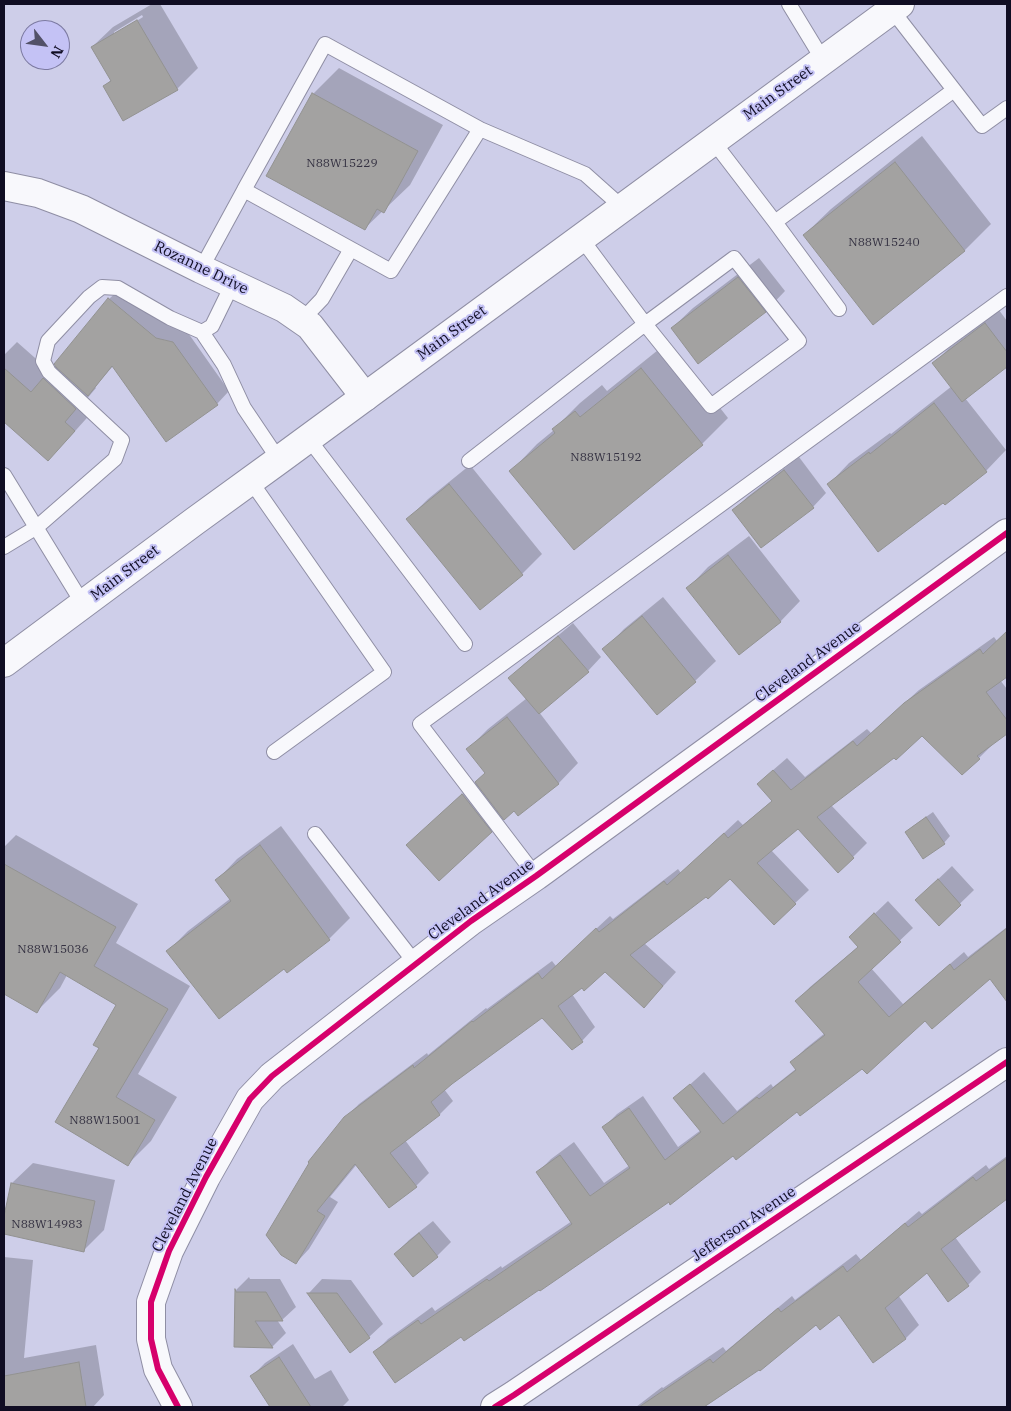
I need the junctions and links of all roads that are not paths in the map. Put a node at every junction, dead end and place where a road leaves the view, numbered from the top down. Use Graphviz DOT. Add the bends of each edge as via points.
graph roads {
  1 [pos="789,4"];
  2 [pos="896,7"];
  3 [pos="823,60"];
  4 [pos="954,90"];
  5 [pos="1007,108"];
  6 [pos="480,129"];
  7 [pos="713,141"];
  8 [pos="4,186"];
  9 [pos="244,190"];
  10 [pos="622,207"];
  11 [pos="775,222"];
  12 [pos="581,238"];
  13 [pos="350,249"];
  14 [pos="201,269"];
  15 [pos="233,283"];
  16 [pos="1007,296"];
  17 [pos="839,309"];
  18 [pos="302,320"];
  19 [pos="644,324"];
  20 [pos="202,332"];
  21 [pos="365,397"];
  22 [pos="308,438"];
  23 [pos="279,460"];
  24 [pos="469,461"];
  25 [pos="4,475"];
  26 [pos="250,480"];
  27 [pos="37,527"];
  28 [pos="1007,532"];
  29 [pos="4,547"];
  30 [pos="83,604"];
  31 [pos="465,644"];
  32 [pos="4,663"];
  33 [pos="274,752"];
  34 [pos="314,834"];
  35 [pos="536,876"];
  36 [pos="416,964"];
  37 [pos="1007,1062"];
  38 [pos="178,1407"];
  39 [pos="495,1407"];
  1 -- 3 [label="lane"];
  2 -- 3 [label="street, Main Street"];
  2 -- 4 [label="lane"];
  3 -- 7 [label="street, Main Street"];
  4 -- 5 [label="lane" via="982,126"];
  4 -- 11 [label="lane"];
  6 -- 9 [label="lane" via="325,44"];
  6 -- 10 [label="lane" via="585,174"];
  6 -- 13 [label="lane" via="391,271"];
  7 -- 10 [label="street, Main Street"];
  7 -- 11 [label="lane"];
  8 -- 14 [label="street, Rozanne Drive" via="38,193 81,209"];
  9 -- 13 [label="lane"];
  9 -- 14 [label="lane"];
  10 -- 12 [label="street, Main Street"];
  11 -- 17 [label="lane"];
  12 -- 19 [label="lane"];
  12 -- 21 [label="street, Main Street"];
  13 -- 18 [label="lane" via="322,299"];
  14 -- 15 [label="street, Rozanne Drive"];
  15 -- 18 [label="street, Rozanne Drive"];
  15 -- 20 [label="lane" via="212,326"];
  16 -- 35 [label="lane" via="420,724"];
  18 -- 21 [label="street, Rozanne Drive"];
  19 -- 19 [label="lane" via="734,258 799,341 711,406"];
  19 -- 24 [label="lane"];
  20 -- 23 [label="lane"];
  20 -- 27 [label="lane" via="118,288 102,287 48,341 43,361 49,372 122,440 115,459"];
  21 -- 22 [label="street, Main Street"];
  22 -- 23 [label="street, Main Street"];
  22 -- 31 [label="lane"];
  23 -- 26 [label="street, Main Street"];
  25 -- 27 [label="lane"];
  26 -- 30 [label="street, Main Street"];
  26 -- 33 [label="lane" via="384,672"];
  27 -- 29 [label="lane"];
  27 -- 30 [label="lane"];
  28 -- 35 [label="street, Cleveland Avenue"];
  30 -- 32 [label="street, Main Street"];
  34 -- 36 [label="lane"];
  35 -- 36 [label="street, Cleveland Avenue"];
  36 -- 38 [label="street, Cleveland Avenue" via="272,1076 250,1099 206,1177 168,1251 151,1302 151,1339 158,1369"];
  37 -- 39 [label="street, Jefferson Avenue"];
}
